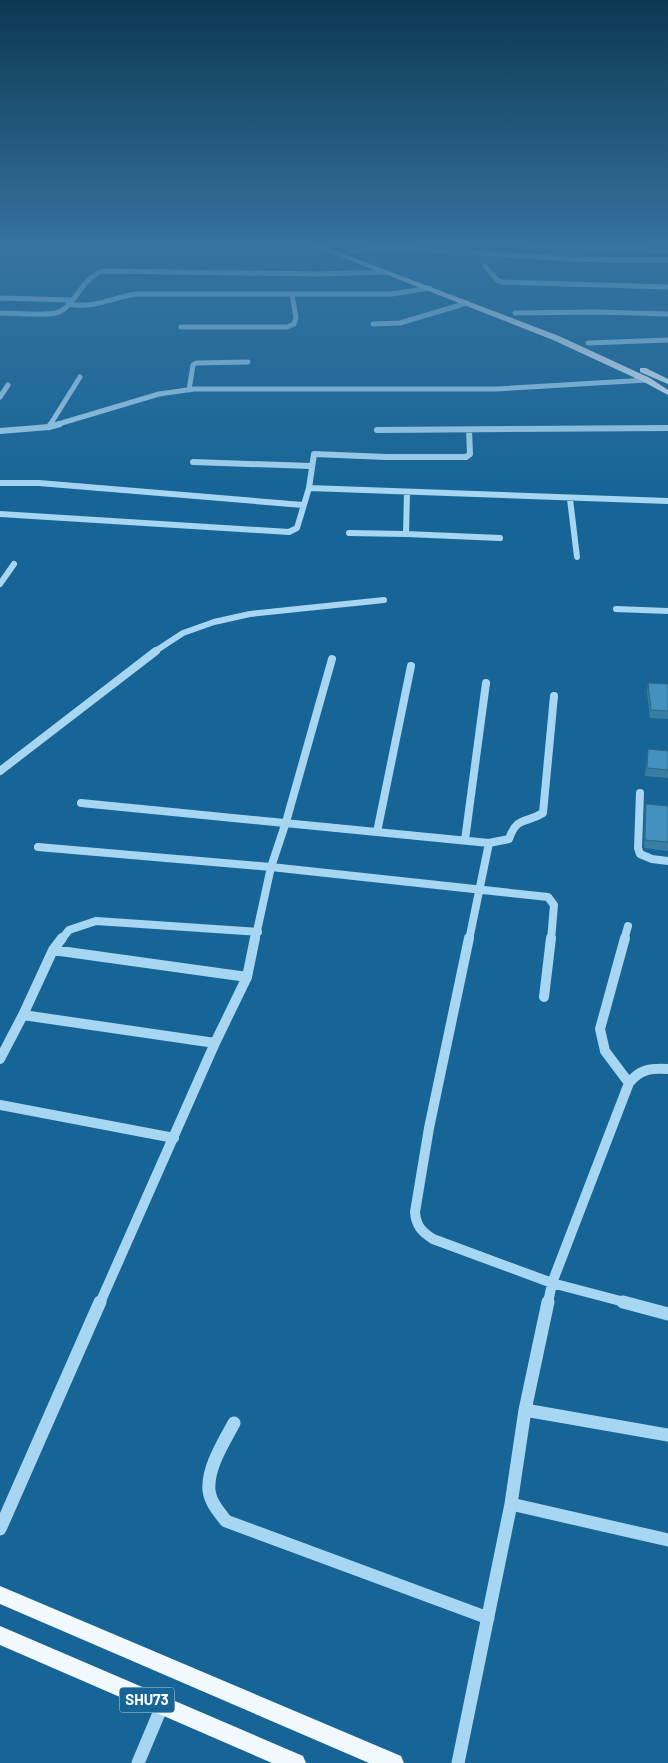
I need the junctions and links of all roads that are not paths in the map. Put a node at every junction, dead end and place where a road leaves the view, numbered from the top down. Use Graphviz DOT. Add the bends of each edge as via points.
graph roads {
  1 [pos="529,327"];
  2 [pos="550,327"];
  3 [pos="668,340"];
  4 [pos="588,343"];
  5 [pos="248,362"];
  6 [pos="80,377"];
  7 [pos="647,380"];
  8 [pos="668,382"];
  9 [pos="8,385"];
  10 [pos="189,390"];
  11 [pos="668,393"];
  12 [pos="0,398"];
  13 [pos="49,427"];
  14 [pos="668,428"];
  15 [pos="377,430"];
  16 [pos="469,430"];
  17 [pos="0,431"];
  18 [pos="192,462"];
  19 [pos="311,466"];
  20 [pos="0,483"];
  21 [pos="309,488"];
  22 [pos="407,492"];
  23 [pos="570,499"];
  24 [pos="668,501"];
  25 [pos="303,505"];
  26 [pos="0,514"];
  27 [pos="349,533"];
  28 [pos="406,534"];
  29 [pos="500,538"];
  30 [pos="577,557"];
  31 [pos="14,564"];
  32 [pos="0,584"];
  33 [pos="384,600"];
  34 [pos="616,609"];
  35 [pos="668,611"];
  36 [pos="332,659"];
  37 [pos="411,666"];
  38 [pos="486,682"];
  39 [pos="554,696"];
  40 [pos="0,771"];
  41 [pos="640,793"];
  42 [pos="82,803"];
  43 [pos="286,822"];
  44 [pos="377,832"];
  45 [pos="464,840"];
  46 [pos="489,843"];
  47 [pos="38,847"];
  48 [pos="668,861"];
  49 [pos="271,867"];
  50 [pos="479,889"];
  51 [pos="628,926"];
  52 [pos="258,932"];
  53 [pos="53,950"];
  54 [pos="247,976"];
  55 [pos="544,997"];
  56 [pos="23,1015"];
  57 [pos="215,1043"];
  58 [pos="0,1059"];
  59 [pos="668,1069"];
  60 [pos="628,1083"];
  61 [pos="0,1105"];
  62 [pos="174,1138"];
  63 [pos="552,1283"];
  64 [pos="668,1314"];
  65 [pos="525,1410"];
  66 [pos="234,1423"];
  67 [pos="668,1435"];
  68 [pos="511,1504"];
  69 [pos="0,1529"];
  70 [pos="668,1540"];
  71 [pos="0,1595"];
  72 [pos="488,1618"];
  73 [pos="0,1634"];
  74 [pos="162,1706"];
  75 [pos="138,1763"];
  76 [pos="296,1763"];
  77 [pos="394,1763"];
  78 [pos="458,1763"];
  1 -- 7 [label="main road"];
  2 -- 4 [label="main road"];
  3 -- 4 [label="street"];
  4 -- 8 [label="main road"];
  5 -- 10 [label="street" via="196,363"];
  6 -- 13 [label="street"];
  7 -- 10 [label="street" via="497,389"];
  7 -- 11 [label="main road"];
  9 -- 12 [label="street"];
  10 -- 13 [label="street" via="159,394"];
  13 -- 17 [label="street"];
  14 -- 16 [label="street"];
  15 -- 16 [label="street"];
  16 -- 19 [label="street" via="470,454 466,457 319,453 314,454"];
  18 -- 19 [label="street"];
  19 -- 21 [label="street"];
  20 -- 25 [label="street" via="39,483"];
  21 -- 22 [label="street"];
  21 -- 25 [label="street"];
  22 -- 23 [label="street"];
  22 -- 28 [label="street"];
  23 -- 24 [label="street"];
  23 -- 30 [label="street"];
  25 -- 26 [label="street" via="296,528 284,532"];
  27 -- 28 [label="street"];
  28 -- 29 [label="street"];
  31 -- 32 [label="street"];
  33 -- 40 [label="street" via="250,614 183,632"];
  34 -- 35 [label="street"];
  36 -- 43 [label="street"];
  37 -- 44 [label="street"];
  38 -- 45 [label="street"];
  39 -- 46 [label="street" via="543,813 516,822 506,841"];
  41 -- 48 [label="street" via="640,854"];
  42 -- 43 [label="street"];
  43 -- 44 [label="street"];
  43 -- 49 [label="street"];
  44 -- 45 [label="street"];
  45 -- 46 [label="street"];
  46 -- 50 [label="street"];
  47 -- 49 [label="street"];
  49 -- 50 [label="street"];
  49 -- 52 [label="street"];
  50 -- 55 [label="street" via="539,895 552,900 550,956"];
  50 -- 63 [label="street" via="429,1128 415,1223 420,1231 433,1239"];
  51 -- 60 [label="street" via="600,1029 604,1051"];
  52 -- 53 [label="street" via="96,921 69,930"];
  52 -- 54 [label="street"];
  53 -- 54 [label="street"];
  53 -- 56 [label="street"];
  54 -- 57 [label="street"];
  56 -- 57 [label="street"];
  56 -- 58 [label="street"];
  57 -- 62 [label="street"];
  59 -- 60 [label="street" via="650,1068 636,1073"];
  60 -- 63 [label="street"];
  61 -- 62 [label="street"];
  62 -- 69 [label="street"];
  63 -- 64 [label="street"];
  63 -- 65 [label="street"];
  65 -- 67 [label="street"];
  65 -- 68 [label="street"];
  66 -- 72 [label="street" via="214,1466 208,1488 214,1506 226,1521"];
  68 -- 70 [label="street"];
  68 -- 72 [label="street"];
  71 -- 77 [label="main road"];
  72 -- 78 [label="street"];
  73 -- 74 [label="main road, SHU73"];
  74 -- 75 [label="street"];
  74 -- 76 [label="main road, SHU73"];
}
